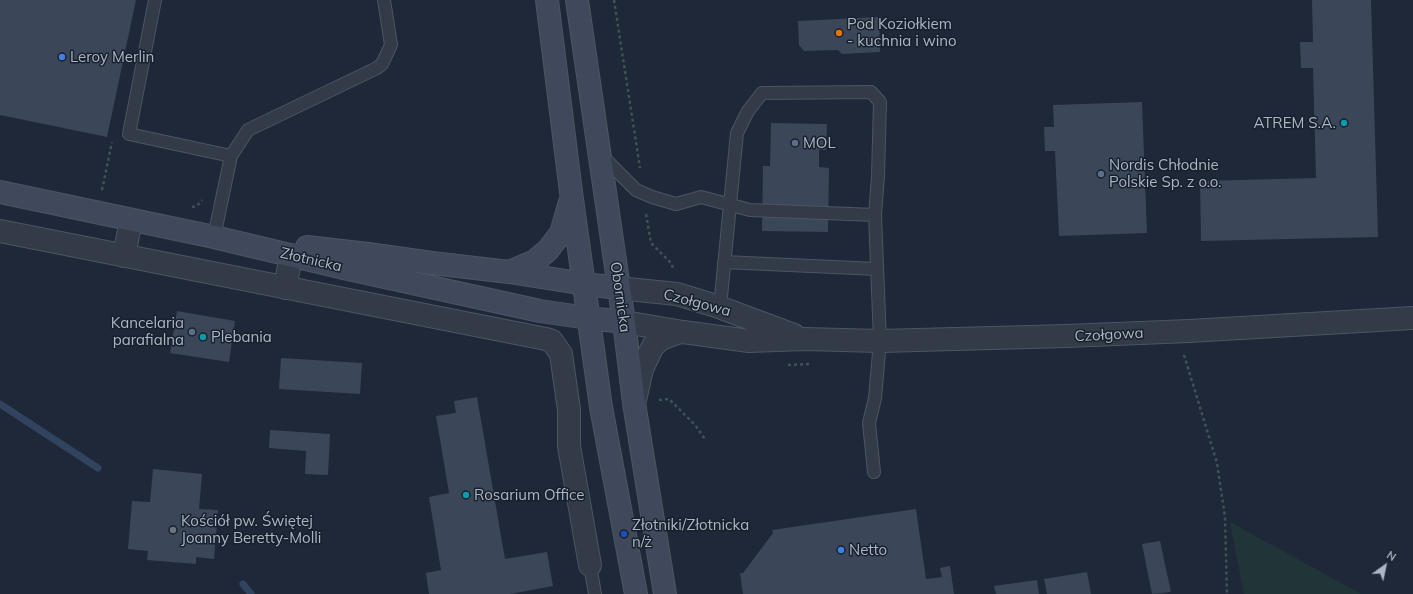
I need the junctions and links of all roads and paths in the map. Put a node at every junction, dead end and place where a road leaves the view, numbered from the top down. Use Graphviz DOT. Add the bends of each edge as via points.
graph roads {
  1 [pos="155,0"];
  2 [pos="384,0"];
  3 [pos="547,0"];
  4 [pos="577,0"];
  5 [pos="614,0"];
  6 [pos="112,142"];
  7 [pos="599,153"];
  8 [pos="231,156"];
  9 [pos="640,170"];
  10 [pos="102,190"];
  11 [pos="0,192"];
  12 [pos="571,192"];
  13 [pos="204,198"];
  14 [pos="729,204"];
  15 [pos="190,208"];
  16 [pos="646,213"];
  17 [pos="875,215"];
  18 [pos="131,220"];
  19 [pos="0,231"];
  20 [pos="214,237"];
  21 [pos="291,255"];
  22 [pos="124,256"];
  23 [pos="724,262"];
  24 [pos="877,268"];
  25 [pos="673,271"];
  26 [pos="509,272"];
  27 [pos="585,284"];
  28 [pos="285,288"];
  29 [pos="618,288"];
  30 [pos="716,306"];
  31 [pos="588,318"];
  32 [pos="1413,318"];
  33 [pos="624,322"];
  34 [pos="680,332"];
  35 [pos="1177,332"];
  36 [pos="805,338"];
  37 [pos="880,341"];
  38 [pos="656,400"];
  39 [pos="634,403"];
  40 [pos="705,439"];
  41 [pos="874,472"];
  42 [pos="590,565"];
  43 [pos="595,594"];
  44 [pos="636,594"];
  45 [pos="665,594"];
  46 [pos="1226,594"];
  1 -- 8 [label="lane" via="129,134"];
  2 -- 8 [label="lane" via="391,45 382,64 248,130"];
  3 -- 12 [label="main road"];
  4 -- 7 [label="main road, Obornicka"];
  5 -- 9 [label="path"];
  6 -- 10 [label="path"];
  7 -- 14 [label="lane" via="636,190 652,198 676,204 701,197"];
  7 -- 29 [label="main road, Obornicka"];
  8 -- 20 [label="lane"];
  11 -- 18 [label="main road, Złotnicka"];
  12 -- 26 [label="main road" via="561,233 548,250 535,261"];
  12 -- 27 [label="main road"];
  13 -- 15 [label="path" via="197,206"];
  14 -- 17 [label="lane" via="750,210"];
  14 -- 17 [label="lane" via="737,133 748,111 762,93 871,92 880,102"];
  14 -- 23 [label="lane"];
  16 -- 25 [label="path" via="651,243 672,264"];
  17 -- 24 [label="lane"];
  18 -- 20 [label="main road, Złotnicka"];
  18 -- 22 [label="street"];
  19 -- 22 [label="street"];
  20 -- 21 [label="main road, Złotnicka"];
  20 -- 26 [label="main road, Czołgowa"];
  21 -- 28 [label="street"];
  21 -- 31 [label="main road, Złotnicka" via="540,311"];
  22 -- 28 [label="street"];
  23 -- 24 [label="lane"];
  23 -- 30 [label="lane" via="721,297"];
  24 -- 37 [label="lane"];
  26 -- 27 [label="main road, Czołgowa"];
  27 -- 29 [label="main road, Czołgowa"];
  27 -- 31 [label="main road"];
  28 -- 42 [label="street" via="552,342 561,354 569,410 569,446"];
  29 -- 30 [label="street, Czołgowa" via="677,294"];
  29 -- 33 [label="main road, Obornicka"];
  30 -- 36 [label="street, Czołgowa"];
  31 -- 33 [label="main road, Złotnicka"];
  31 -- 44 [label="main road" via="601,407"];
  32 -- 35 [label="street, Czołgowa"];
  33 -- 34 [label="street, Czołgowa"];
  33 -- 39 [label="main road, Obornicka"];
  34 -- 36 [label="street, Czołgowa" via="749,341"];
  34 -- 39 [label="street" via="661,339 653,346 642,369"];
  35 -- 37 [label="street, Czołgowa"];
  35 -- 46 [label="path" via="1217,463 1225,517"];
  36 -- 37 [label="street, Czołgowa"];
  37 -- 41 [label="lane" via="875,398 869,423"];
  38 -- 40 [label="path" via="669,399"];
  39 -- 45 [label="main road, Obornicka"];
  42 -- 43 [label="lane"];
}
